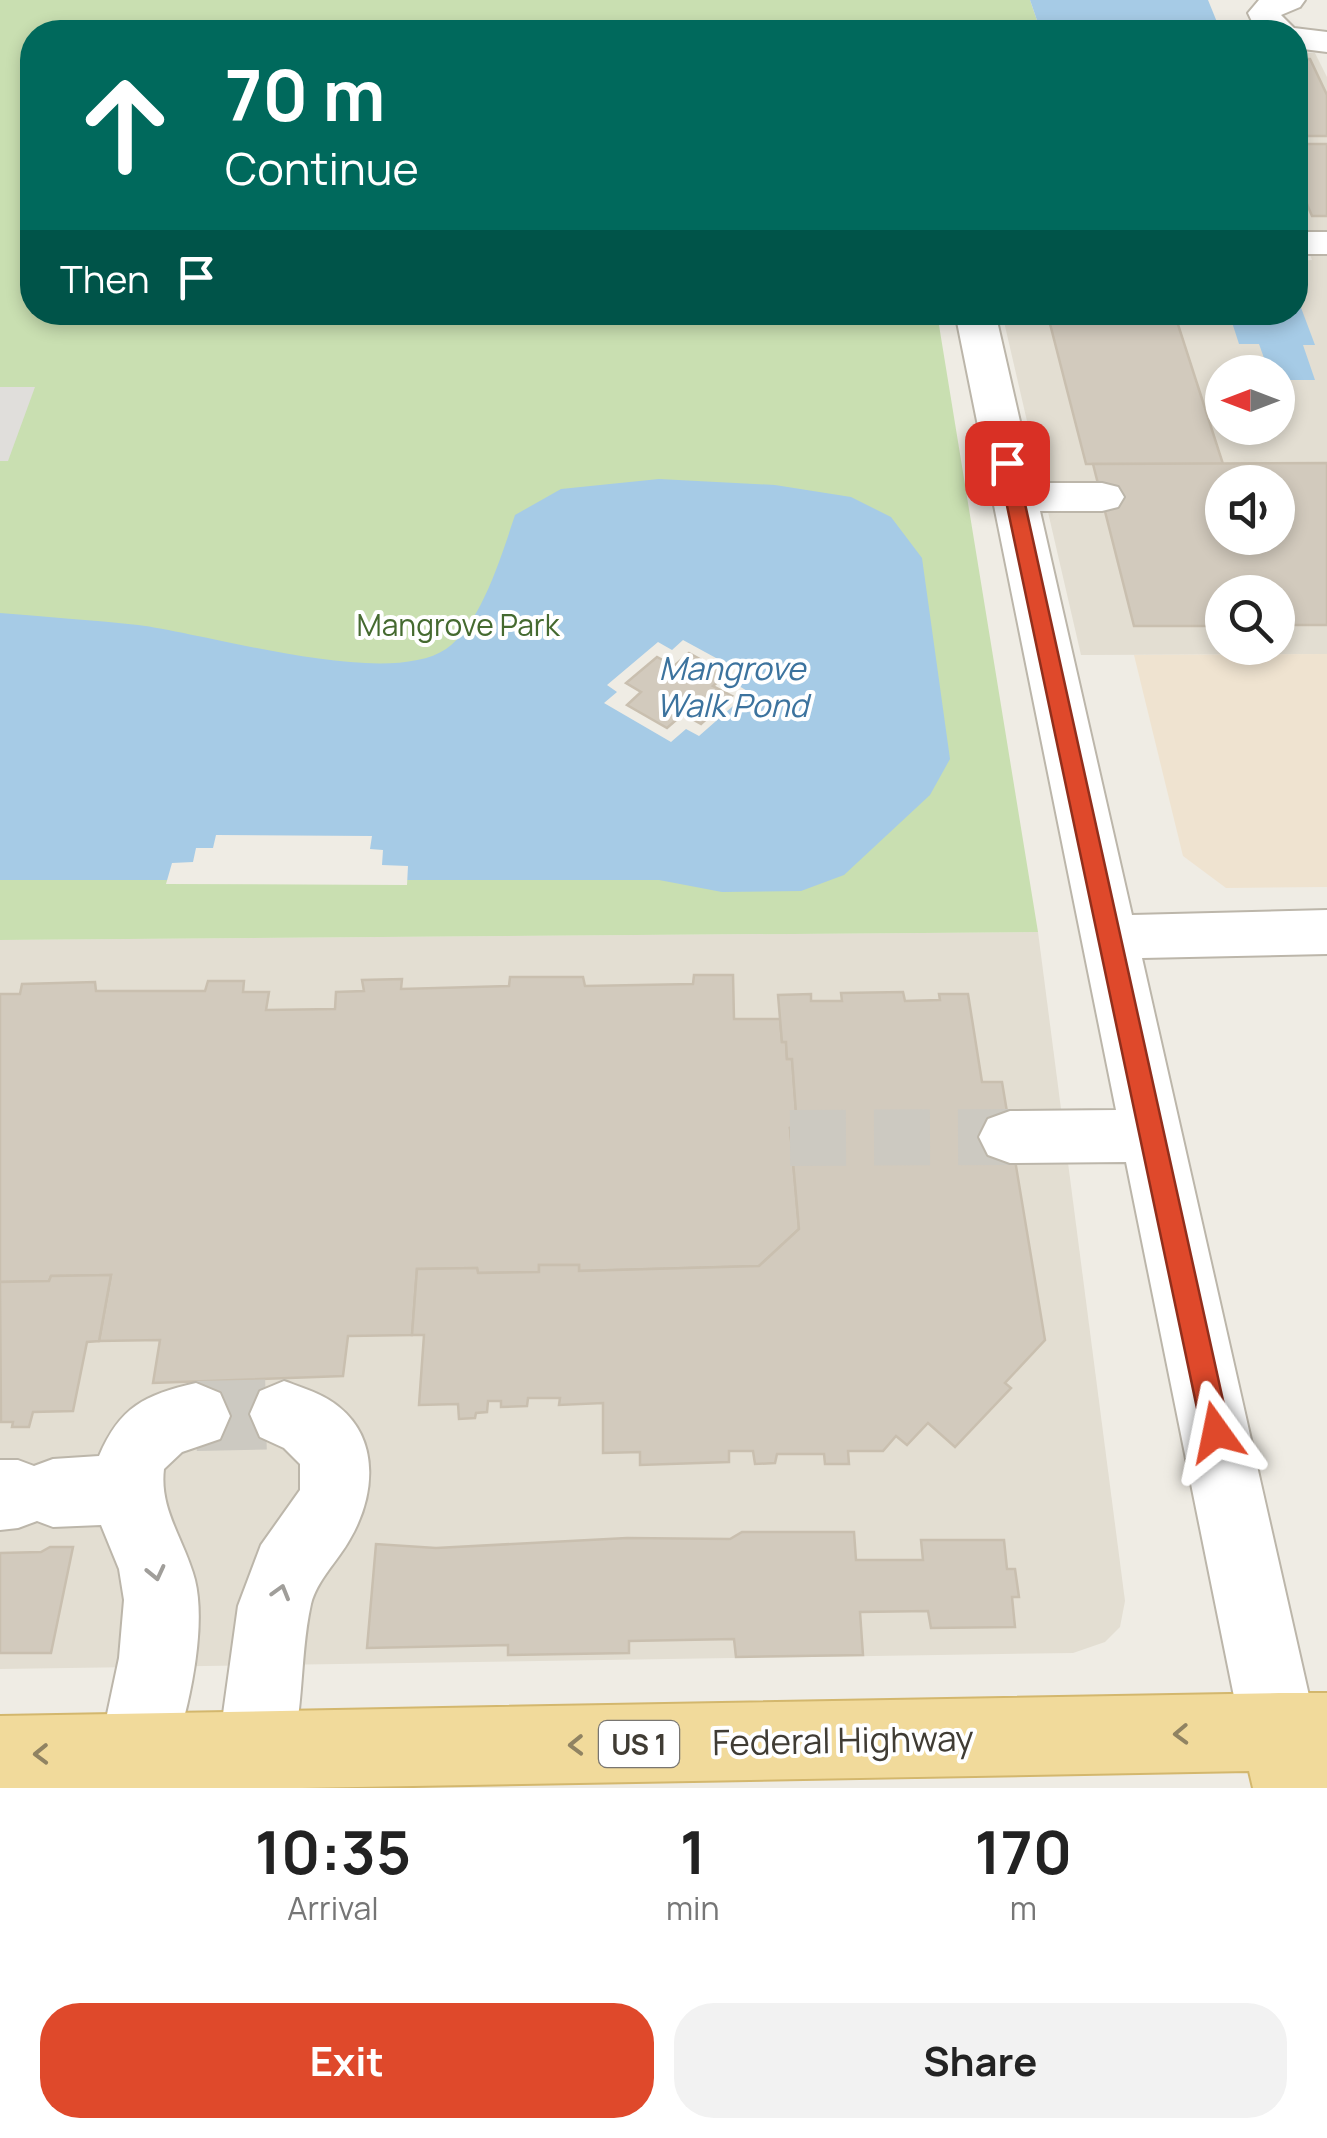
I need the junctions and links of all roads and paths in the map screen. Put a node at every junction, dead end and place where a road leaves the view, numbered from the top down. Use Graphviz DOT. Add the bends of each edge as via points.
graph roads {
  1 [pos="1289,0"];
  2 [pos="1267,20"];
  3 [pos="964,325"];
  4 [pos="1014,496"];
  5 [pos="1102,496"];
  6 [pos="1327,932"];
  7 [pos="1112,937"];
  8 [pos="1154,1136"];
  9 [pos="1010,1137"];
  10 [pos="284,1414"];
  11 [pos="196,1416"];
  12 [pos="129,1489"];
  13 [pos="24,1494"];
  14 [pos="256,1750"];
  15 [pos="1299,1750"];
  16 [pos="137,1752"];
  17 [pos="0,1754"];
  1 -- 2 [label="street" via="1264,13"];
  3 -- 4 [label="street"];
  4 -- 5 [label="street"];
  4 -- 7 [label="street"];
  6 -- 7 [label="street"];
  7 -- 8 [label="street"];
  8 -- 9 [label="street"];
  8 -- 15 [label="street"];
  14 -- 10 [label="street, one-way" via="279,1587 335,1502 338,1473 328,1442 307,1422"];
  11 -- 12 [label="street" via="151,1430 134,1449"];
  12 -- 13 [label="street"];
  12 -- 16 [label="street, one-way" via="157,1566 161,1600"];
  15 -- 14 [label="main road, Federal Highway / US 1, one-way"];
  14 -- 16 [label="main road, Federal Highway / US 1"];
  16 -- 17 [label="main road, Federal Highway / US 1, one-way"];
}
